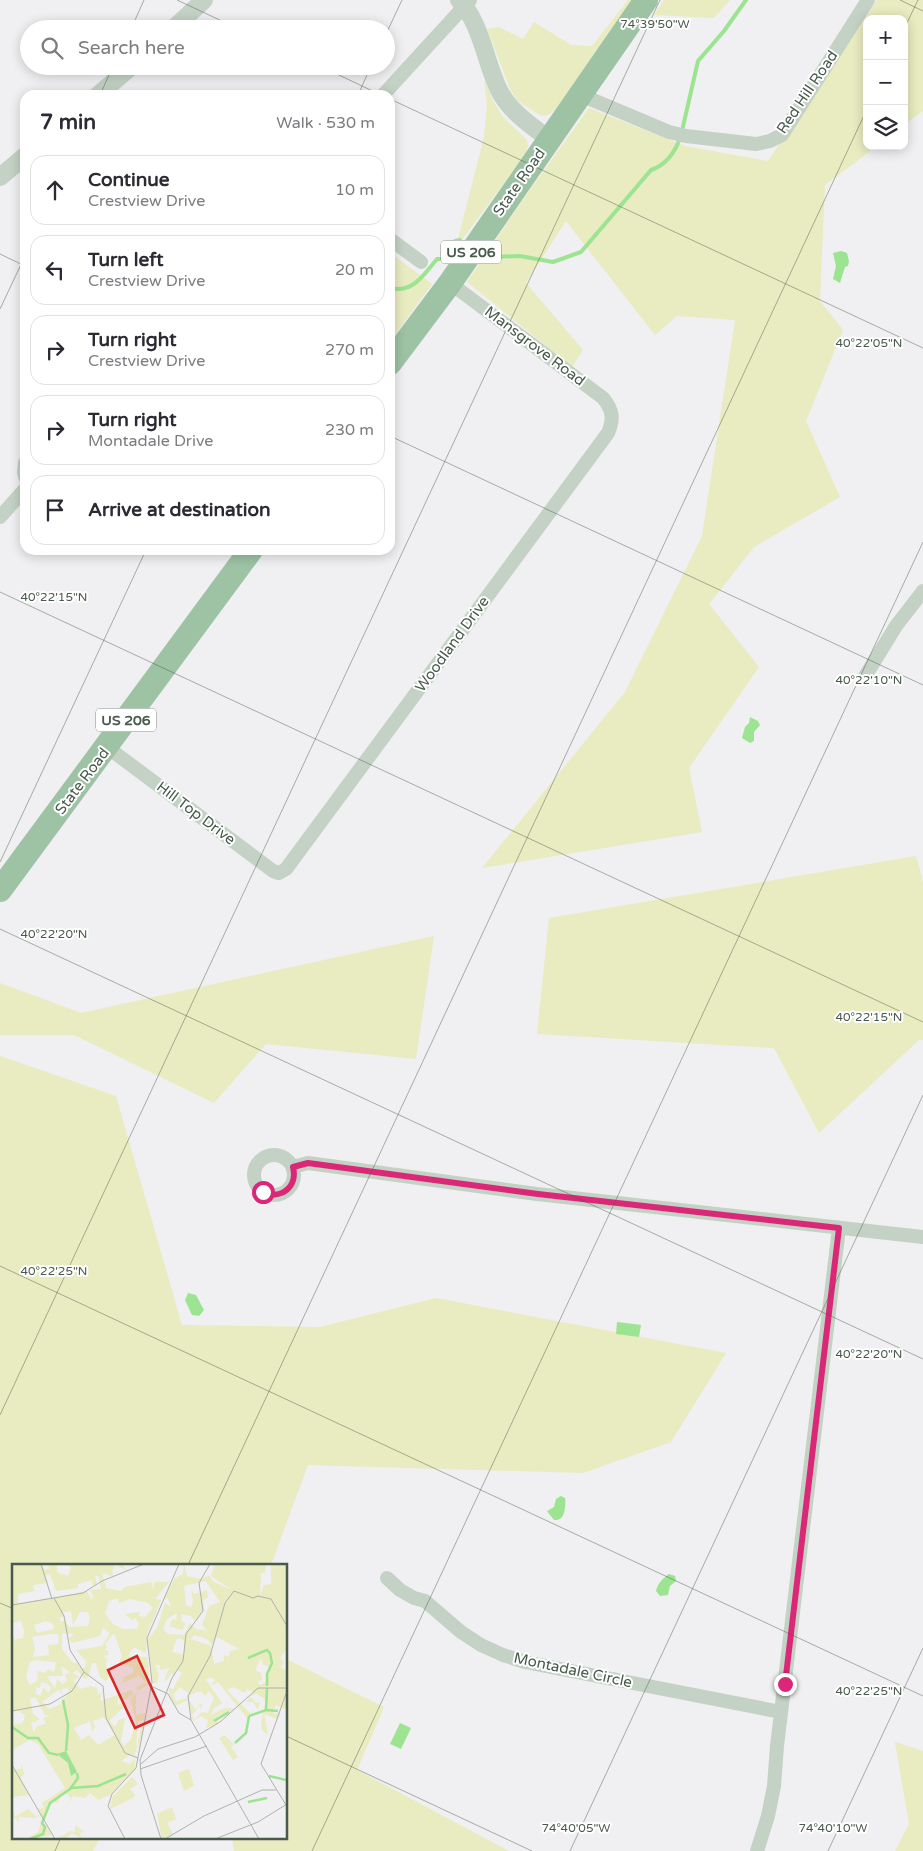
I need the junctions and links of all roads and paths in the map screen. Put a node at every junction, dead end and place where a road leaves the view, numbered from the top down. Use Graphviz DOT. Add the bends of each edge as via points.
graph roads {
  1 [pos="204,0"];
  2 [pos="646,0"];
  3 [pos="868,0"];
  4 [pos="465,2"];
  5 [pos="183,20"];
  6 [pos="121,75"];
  7 [pos="104,90"];
  8 [pos="387,90"];
  9 [pos="580,95"];
  10 [pos="550,139"];
  11 [pos="20,160"];
  12 [pos="0,177"];
  13 [pos="395,243"];
  14 [pos="421,262"];
  15 [pos="450,283"];
  16 [pos="395,356"];
  17 [pos="613,415"];
  18 [pos="20,494"];
  19 [pos="0,516"];
  20 [pos="247,555"];
  21 [pos="923,591"];
  22 [pos="864,678"];
  23 [pos="107,747"];
  24 [pos="286,870"];
  25 [pos="0,890"];
  26 [pos="293,1167"];
  27 [pos="839,1228"];
  28 [pos="923,1237"];
  29 [pos="387,1578"];
  30 [pos="781,1712"];
  31 [pos="757,1851"];
  1 -- 5 [label="street"];
  2 -- 9 [label="highway, State Road / US 206"];
  3 -- 9 [label="street, Red Hill Road" via="782,135 770,141 756,144 669,132"];
  4 -- 8 [label="street"];
  4 -- 10 [label="street" via="499,89 514,111"];
  6 -- 7 [label="street"];
  9 -- 10 [label="highway, State Road / US 206"];
  10 -- 15 [label="highway, State Road / US 206"];
  11 -- 12 [label="street"];
  13 -- 14 [label="street"];
  15 -- 16 [label="highway, State Road / US 206"];
  15 -- 17 [label="street, Mansgrove Road" via="603,398"];
  17 -- 24 [label="street, Woodland Drive" via="608,433"];
  18 -- 19 [label="street"];
  20 -- 23 [label="highway, State Road / US 206"];
  21 -- 22 [label="street" via="896,626"];
  23 -- 24 [label="street, Hill Top Drive" via="273,872"];
  23 -- 25 [label="highway, State Road / US 206"];
  26 -- 27 [label="street" via="308,1163 538,1194"];
  27 -- 28 [label="street"];
  27 -- 30 [label="street"];
  29 -- 30 [label="street, Montadale Circle" via="400,1590 425,1601 461,1632 503,1655"];
  30 -- 31 [label="street" via="774,1786"];
}
